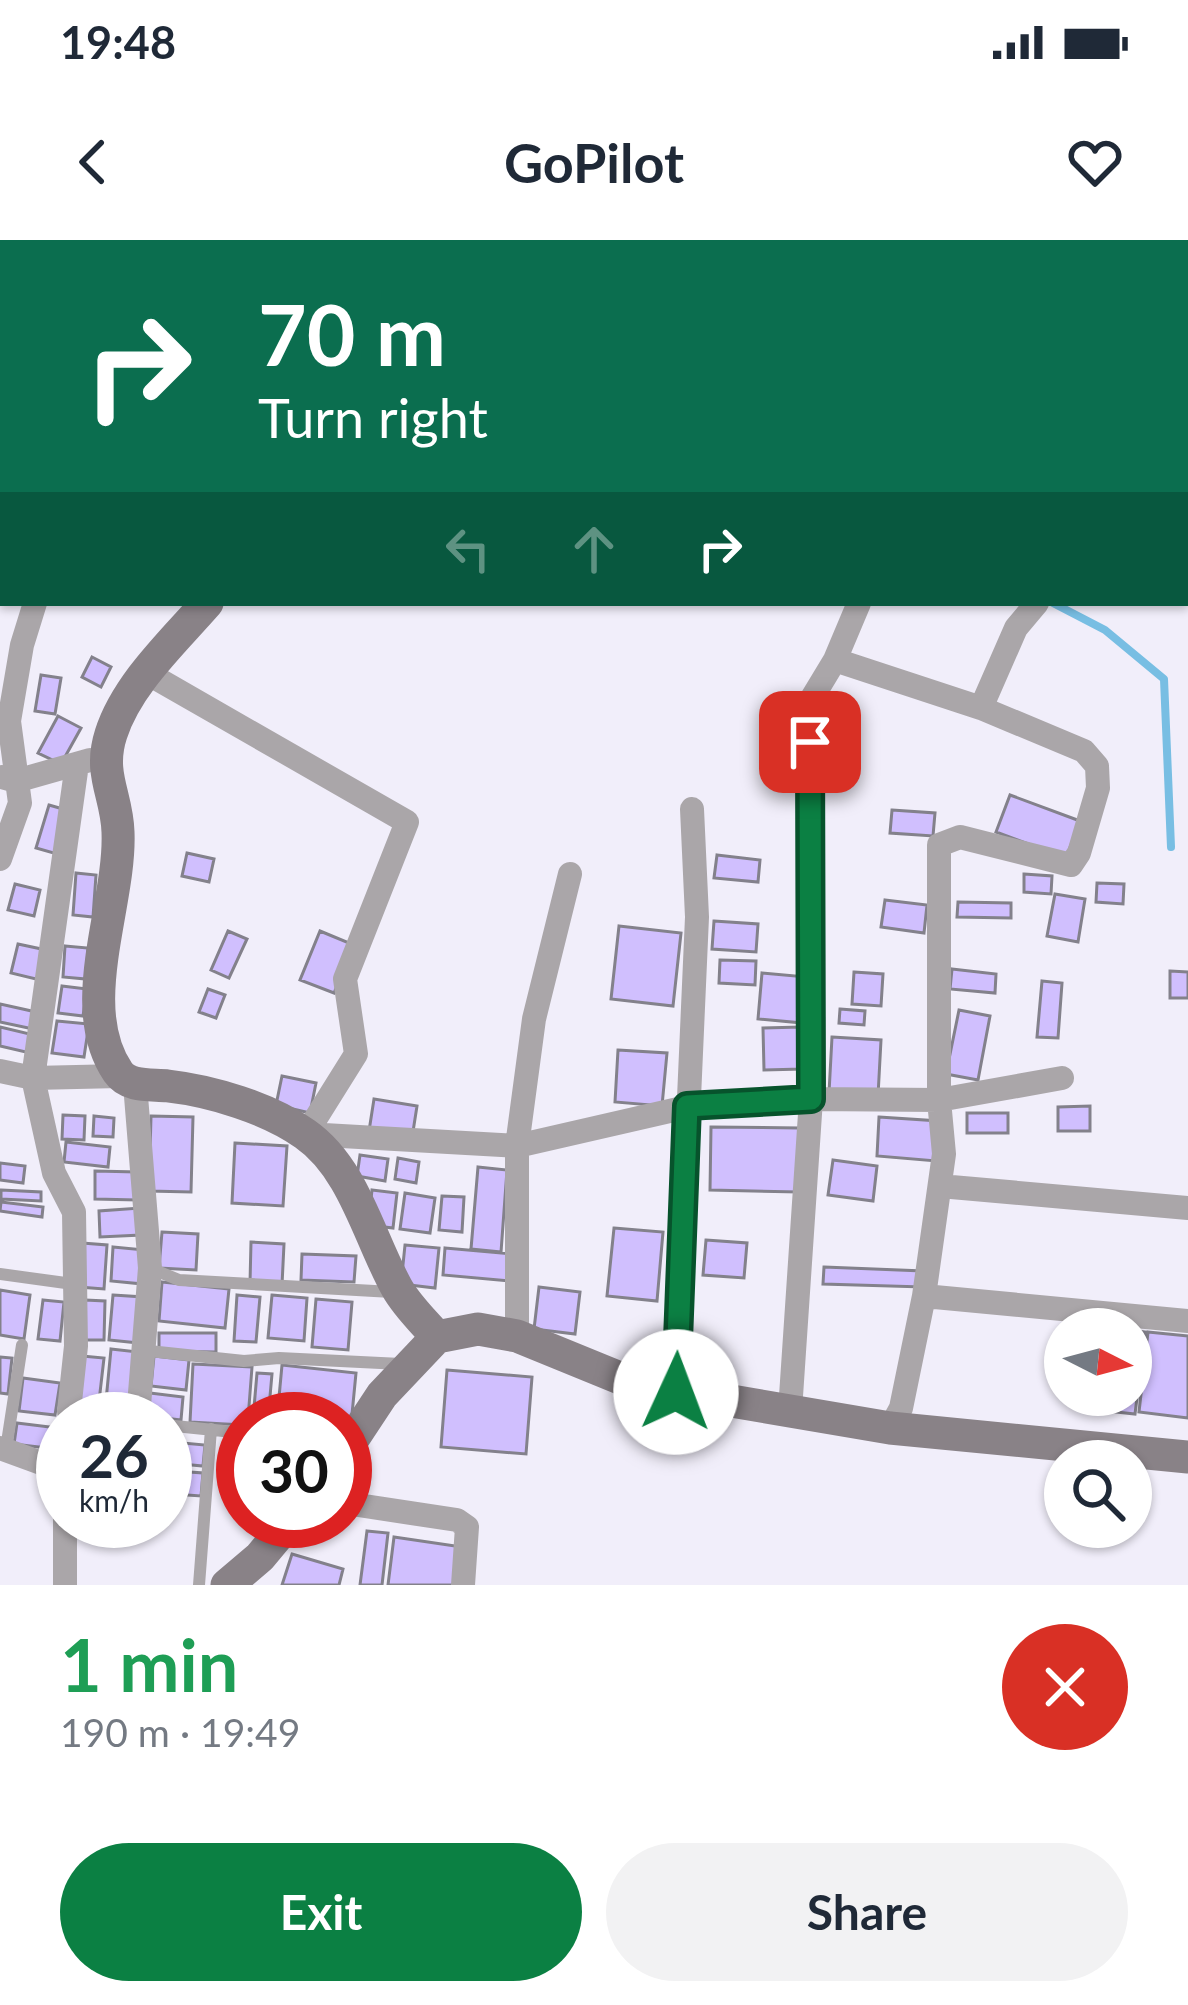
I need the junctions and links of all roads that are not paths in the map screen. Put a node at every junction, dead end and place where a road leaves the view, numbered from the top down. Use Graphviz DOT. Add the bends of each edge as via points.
graph roads {
  1 [pos="34,606"];
  2 [pos="202,606"];
  3 [pos="859,606"];
  4 [pos="1034,606"];
  5 [pos="835,660"];
  6 [pos="147,673"];
  7 [pos="980,708"];
  8 [pos="92,760"];
  9 [pos="8,779"];
  10 [pos="692,808"];
  11 [pos="0,859"];
  12 [pos="571,874"];
  13 [pos="0,1071"];
  14 [pos="33,1078"];
  15 [pos="1062,1078"];
  16 [pos="127,1080"];
  17 [pos="811,1099"];
  18 [pos="939,1100"];
  19 [pos="687,1106"];
  20 [pos="306,1134"];
  21 [pos="517,1146"];
  22 [pos="940,1186"];
  23 [pos="1188,1208"];
  24 [pos="150,1268"];
  25 [pos="0,1274"];
  26 [pos="73,1284"];
  27 [pos="399,1292"];
  28 [pos="924,1296"];
  29 [pos="1188,1321"];
  30 [pos="146,1336"];
  31 [pos="518,1336"];
  32 [pos="437,1337"];
  33 [pos="22,1345"];
  34 [pos="409,1364"];
  35 [pos="74,1392"];
  36 [pos="142,1392"];
  37 [pos="676,1392"];
  38 [pos="372,1409"];
  39 [pos="790,1411"];
  40 [pos="192,1427"];
  41 [pos="890,1427"];
  42 [pos="211,1429"];
  43 [pos="216,1430"];
  44 [pos="3,1449"];
  45 [pos="1188,1457"];
  46 [pos="36,1461"];
  47 [pos="372,1507"];
  48 [pos="65,1548"];
  49 [pos="268,1548"];
  50 [pos="64,1585"];
  51 [pos="199,1585"];
  52 [pos="227,1585"];
  53 [pos="463,1585"];
  1 -- 9 [label="street" via="9,722"];
  2 -- 6 [label="main road"];
  3 -- 5 [label="street"];
  4 -- 7 [label="street"];
  5 -- 7 [label="street"];
  5 -- 17 [label="street" via="809,703"];
  6 -- 8 [label="main road"];
  6 -- 20 [label="street" via="407,822 345,979 356,1054"];
  7 -- 18 [label="street" via="1084,751 1097,766 1098,788 1071,865 960,837 938,845"];
  8 -- 9 [label="street"];
  8 -- 14 [label="street"];
  8 -- 16 [label="main road" via="104,770 118,831 100,1031"];
  9 -- 11 [label="street" via="20,803"];
  10 -- 19 [label="street" via="697,917"];
  12 -- 21 [label="street" via="534,1019"];
  13 -- 14 [label="street"];
  14 -- 16 [label="street"];
  14 -- 26 [label="street" via="54,1173 74,1212"];
  15 -- 18 [label="street"];
  16 -- 20 [label="main road" via="207,1094"];
  16 -- 24 [label="street"];
  17 -- 18 [label="street"];
  17 -- 19 [label="street"];
  17 -- 39 [label="street"];
  18 -- 22 [label="street"];
  19 -- 21 [label="street"];
  19 -- 37 [label="street"];
  20 -- 21 [label="street"];
  20 -- 27 [label="main road" via="339,1167"];
  21 -- 31 [label="street"];
  22 -- 23 [label="street"];
  22 -- 28 [label="street"];
  24 -- 27 [label="lane" via="179,1280"];
  24 -- 30 [label="street"];
  25 -- 26 [label="lane"];
  26 -- 35 [label="street"];
  27 -- 32 [label="main road"];
  28 -- 29 [label="street"];
  28 -- 41 [label="street"];
  30 -- 34 [label="lane" via="149,1351 209,1358"];
  30 -- 36 [label="street"];
  31 -- 32 [label="main road" via="478,1329"];
  31 -- 37 [label="main road" via="637,1385"];
  32 -- 34 [label="main road"];
  33 -- 44 [label="lane"];
  34 -- 38 [label="main road"];
  37 -- 39 [label="main road"];
  39 -- 41 [label="main road"];
  40 -- 42 [label="lane"];
  41 -- 45 [label="main road"];
  42 -- 43 [label="lane"];
  42 -- 51 [label="lane"];
  44 -- 46 [label="street"];
  47 -- 53 [label="street" via="467,1527"];
  48 -- 50 [label="street"];
  49 -- 52 [label="main road"];
}
